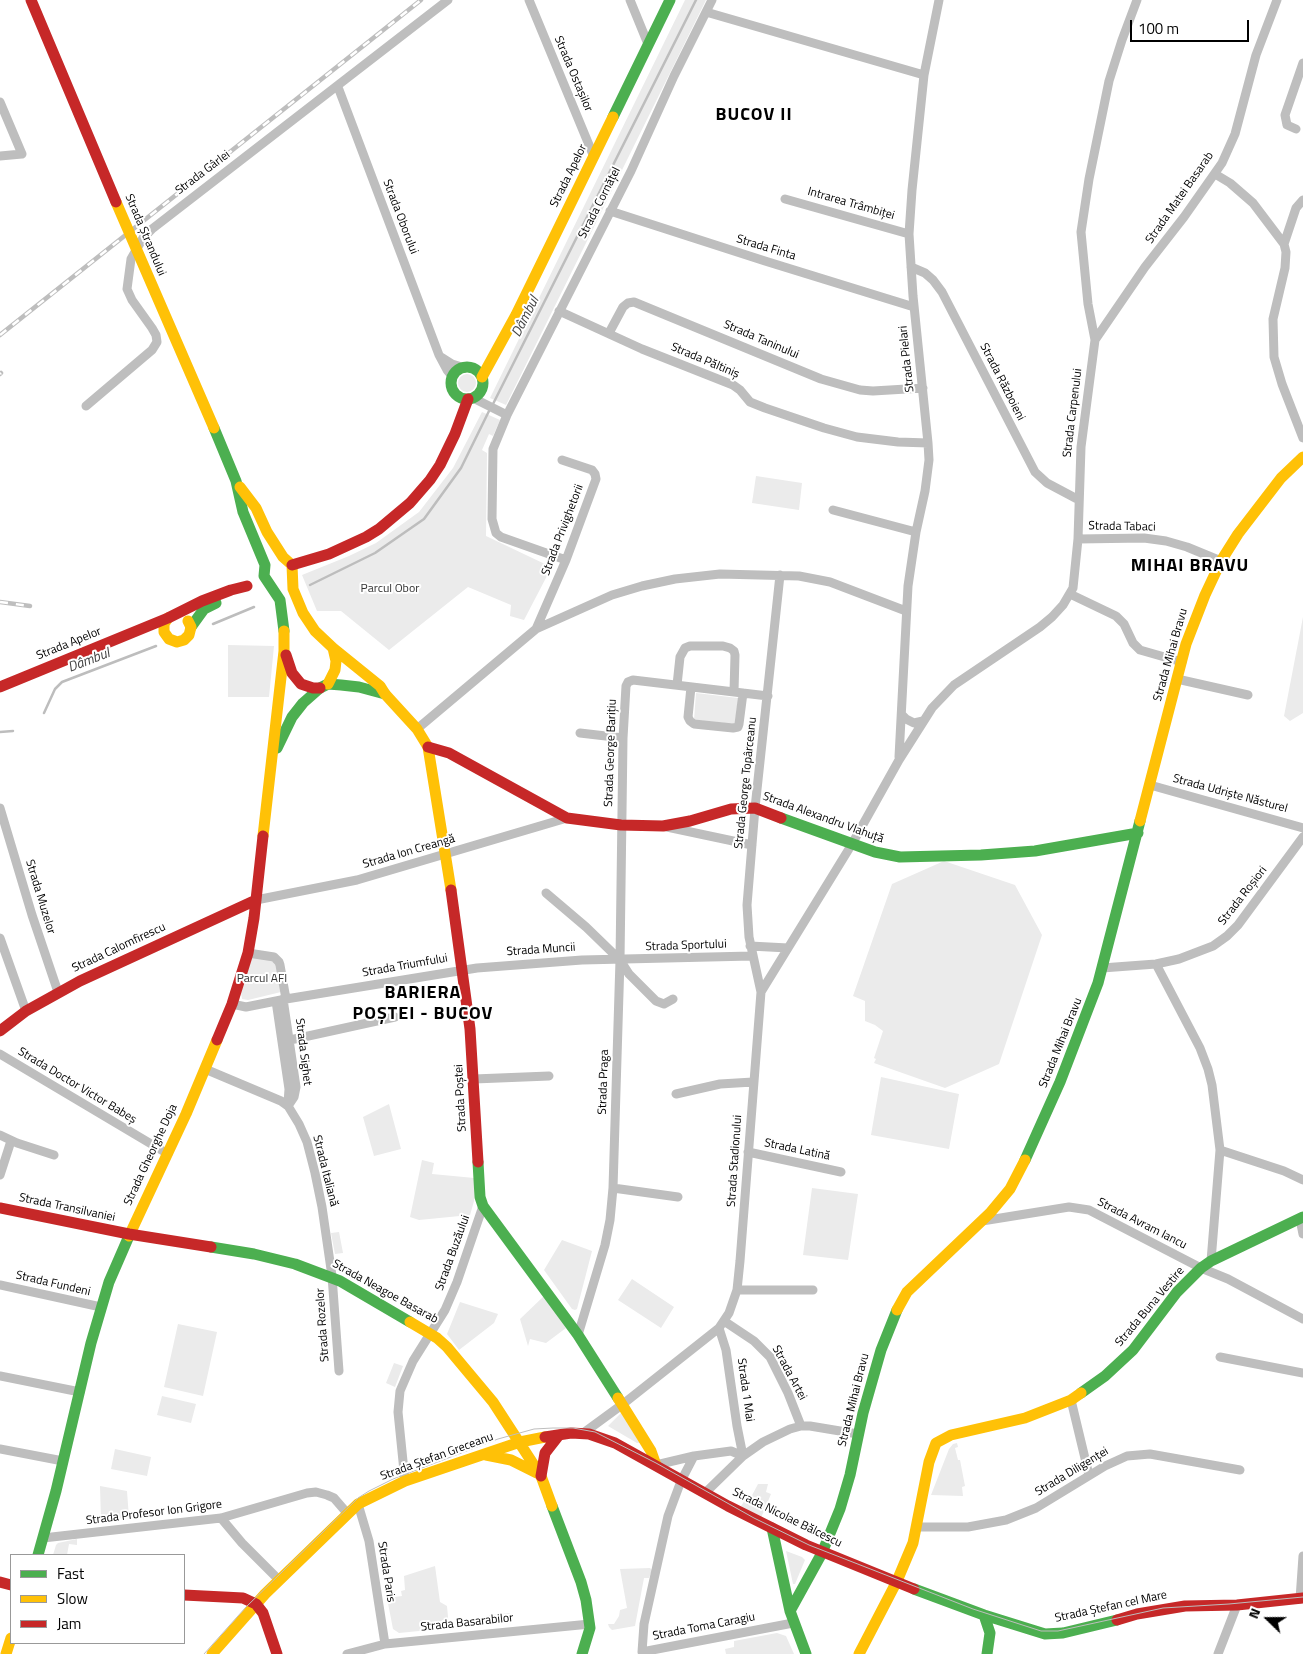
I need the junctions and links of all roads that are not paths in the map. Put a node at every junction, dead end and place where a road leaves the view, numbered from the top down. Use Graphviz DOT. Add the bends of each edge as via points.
graph roads {
  1 [pos="31,0"];
  2 [pos="448,0"];
  3 [pos="529,0"];
  4 [pos="630,0"];
  5 [pos="670,0"];
  6 [pos="712,0"];
  7 [pos="939,0"];
  8 [pos="1137,0"];
  9 [pos="1278,0"];
  10 [pos="706,12"];
  11 [pos="648,44"];
  12 [pos="1303,63"];
  13 [pos="924,75"];
  14 [pos="338,87"];
  15 [pos="0,102"];
  16 [pos="1296,129"];
  17 [pos="0,156"];
  18 [pos="594,157"];
  19 [pos="1215,174"];
  20 [pos="786,199"];
  21 [pos="1303,200"];
  22 [pos="610,212"];
  23 [pos="910,234"];
  24 [pos="1284,244"];
  25 [pos="911,267"];
  26 [pos="914,307"];
  27 [pos="560,311"];
  28 [pos="609,333"];
  29 [pos="1095,340"];
  30 [pos="439,355"];
  31 [pos="474,371"];
  32 [pos="453,377"];
  33 [pos="923,388"];
  34 [pos="471,399"];
  35 [pos="86,406"];
  36 [pos="505,414"];
  37 [pos="1303,438"];
  38 [pos="928,443"];
  39 [pos="1303,457"];
  40 [pos="562,460"];
  41 [pos="236,481"];
  42 [pos="1079,500"];
  43 [pos="833,510"];
  44 [pos="916,532"];
  45 [pos="1078,539"];
  46 [pos="283,557"];
  47 [pos="566,560"];
  48 [pos="1221,561"];
  49 [pos="292,565"];
  50 [pos="264,571"];
  51 [pos="780,575"];
  52 [pos="247,586"];
  53 [pos="1070,594"];
  54 [pos="906,611"];
  55 [pos="169,620"];
  56 [pos="191,627"];
  57 [pos="536,629"];
  58 [pos="333,648"];
  59 [pos="284,651"];
  60 [pos="1182,662"];
  61 [pos="1178,679"];
  62 [pos="677,685"];
  63 [pos="324,686"];
  64 [pos="0,687"];
  65 [pos="691,687"];
  66 [pos="738,692"];
  67 [pos="385,694"];
  68 [pos="1248,695"];
  69 [pos="768,696"];
  70 [pos="902,715"];
  71 [pos="923,721"];
  72 [pos="417,729"];
  73 [pos="580,733"];
  74 [pos="623,738"];
  75 [pos="428,747"];
  76 [pos="899,760"];
  77 [pos="271,764"];
  78 [pos="1150,785"];
  79 [pos="0,808"];
  80 [pos="755,808"];
  81 [pos="567,818"];
  82 [pos="621,825"];
  83 [pos="663,826"];
  84 [pos="1303,828"];
  85 [pos="1138,833"];
  86 [pos="1303,838"];
  87 [pos="852,844"];
  88 [pos="752,845"];
  89 [pos="445,855"];
  90 [pos="546,893"];
  91 [pos="256,900"];
  92 [pos="0,938"];
  93 [pos="788,948"];
  94 [pos="751,951"];
  95 [pos="248,953"];
  96 [pos="620,960"];
  97 [pos="1156,964"];
  98 [pos="1102,968"];
  99 [pos="463,969"];
  100 [pos="58,992"];
  101 [pos="761,992"];
  102 [pos="673,999"];
  103 [pos="281,1000"];
  104 [pos="232,1004"];
  105 [pos="26,1011"];
  106 [pos="395,1017"];
  107 [pos="0,1031"];
  108 [pos="290,1040"];
  109 [pos="0,1054"];
  110 [pos="205,1069"];
  111 [pos="549,1076"];
  112 [pos="474,1079"];
  113 [pos="753,1082"];
  114 [pos="676,1094"];
  115 [pos="288,1106"];
  116 [pos="0,1135"];
  117 [pos="11,1141"];
  118 [pos="1220,1150"];
  119 [pos="748,1152"];
  120 [pos="168,1154"];
  121 [pos="54,1155"];
  122 [pos="841,1172"];
  123 [pos="0,1175"];
  124 [pos="1303,1180"];
  125 [pos="613,1188"];
  126 [pos="678,1197"];
  127 [pos="483,1206"];
  128 [pos="0,1208"];
  129 [pos="1302,1219"];
  130 [pos="981,1221"];
  131 [pos="129,1234"];
  132 [pos="1303,1234"];
  133 [pos="1206,1265"];
  134 [pos="332,1276"];
  135 [pos="0,1285"];
  136 [pos="737,1290"];
  137 [pos="813,1290"];
  138 [pos="101,1307"];
  139 [pos="1303,1319"];
  140 [pos="721,1324"];
  141 [pos="430,1334"];
  142 [pos="578,1335"];
  143 [pos="1220,1357"];
  144 [pos="339,1371"];
  145 [pos="1303,1373"];
  146 [pos="0,1376"];
  147 [pos="80,1392"];
  148 [pos="1071,1400"];
  149 [pos="623,1404"];
  150 [pos="801,1426"];
  151 [pos="582,1434"];
  152 [pos="858,1434"];
  153 [pos="559,1435"];
  154 [pos="520,1442"];
  155 [pos="0,1448"];
  156 [pos="483,1455"];
  157 [pos="694,1456"];
  158 [pos="743,1456"];
  159 [pos="63,1461"];
  160 [pos="656,1465"];
  161 [pos="1240,1470"];
  162 [pos="1090,1475"];
  163 [pos="541,1476"];
  164 [pos="682,1480"];
  165 [pos="405,1481"];
  166 [pos="705,1493"];
  167 [pos="358,1504"];
  168 [pos="347,1512"];
  169 [pos="221,1518"];
  170 [pos="917,1527"];
  171 [pos="772,1528"];
  172 [pos="43,1538"];
  173 [pos="823,1552"];
  174 [pos="38,1554"];
  175 [pos="1303,1556"];
  176 [pos="279,1580"];
  177 [pos="896,1582"];
  178 [pos="185,1595"];
  179 [pos="1302,1599"];
  180 [pos="256,1604"];
  181 [pos="1237,1604"];
  182 [pos="790,1611"];
  183 [pos="984,1615"];
  184 [pos="793,1623"];
  185 [pos="590,1624"];
  186 [pos="1045,1634"];
  187 [pos="10,1641"];
  188 [pos="385,1644"];
  189 [pos="373,1651"];
  190 [pos="642,1653"];
  191 [pos="6,1654"];
  192 [pos="212,1654"];
  193 [pos="276,1654"];
  194 [pos="347,1654"];
  195 [pos="582,1654"];
  196 [pos="806,1654"];
  197 [pos="859,1654"];
  198 [pos="987,1654"];
  199 [pos="1218,1654"];
  1 -- 41 [label="main road, Strada Ștrandului, bridge"];
  2 -- 14 [label="street, Strada Gârlei"];
  3 -- 18 [label="street, Strada Ostașilor"];
  4 -- 11 [label="street"];
  5 -- 11 [label="main road, Strada Apelor"];
  6 -- 10 [label="street, Strada Cornățel"];
  7 -- 13 [label="street, Strada Pielari"];
  8 -- 29 [label="street, Strada Carpenului" via="1110,81 1081,232"];
  9 -- 19 [label="street, Strada Matei Basarab" via="1256,55 1235,134"];
  10 -- 13 [label="street"];
  10 -- 22 [label="street, Strada Cornățel"];
  11 -- 18 [label="main road, Strada Apelor"];
  12 -- 16 [label="street" via="1285,115 1287,125"];
  13 -- 23 [label="street, Strada Pielari"];
  14 -- 30 [label="street, Strada Oborului"];
  14 -- 35 [label="street, Strada Gârlei" via="143,238 131,259 127,288 156,335 157,342 152,350"];
  15 -- 17 [label="street" via="22,154"];
  18 -- 31 [label="main road, Strada Apelor" via="491,363"];
  19 -- 24 [label="street" via="1253,203"];
  19 -- 29 [label="street, Strada Matei Basarab"];
  20 -- 23 [label="street, Intrarea Trâmbiței"];
  21 -- 24 [label="street" via="1296,208"];
  22 -- 26 [label="street, Strada Finta"];
  22 -- 27 [label="street, Strada Cornățel"];
  23 -- 25 [label="street, Strada Pielari"];
  24 -- 37 [label="street" via="1285,268 1273,320 1274,357"];
  25 -- 26 [label="street, Strada Pielari"];
  25 -- 42 [label="street, Strada Războieni" via="925,272 942,292 1035,472 1047,483"];
  26 -- 33 [label="street, Strada Pielari"];
  27 -- 28 [label="street, Strada Păltiniș"];
  27 -- 36 [label="street, Strada Cornățel"];
  28 -- 33 [label="street, Strada Taninului" via="623,307 634,302 848,387 873,391"];
  28 -- 38 [label="street, Strada Păltiniș" via="733,385 750,402 773,411 857,437"];
  29 -- 42 [label="street, Strada Carpenului" via="1081,447"];
  30 -- 31 [label="street" via="452,364"];
  30 -- 32 [label="street, Strada Oborului"];
  31 -- 32 [label="main road" via="460,369"];
  31 -- 34 [label="main road" via="482,387"];
  32 -- 34 [label="main road" via="452,386"];
  33 -- 38 [label="street, Strada Pielari"];
  34 -- 36 [label="street"];
  34 -- 49 [label="main road" via="440,465 420,492 397,514 379,529 348,546"];
  36 -- 47 [label="street, Strada Cornățel" via="492,454 494,528 500,537"];
  38 -- 44 [label="street, Strada Pielari" via="925,491"];
  39 -- 48 [label="main road, Strada Mihai Bravu" via="1260,504"];
  40 -- 47 [label="street, Strada Privighetorii" via="592,470 596,479"];
  41 -- 46 [label="main road, Strada Ștrandului" via="256,508"];
  41 -- 50 [label="main road, Strada Ștrandului" via="243,512"];
  42 -- 45 [label="street, Strada Carpenului"];
  43 -- 44 [label="street"];
  44 -- 54 [label="street, Strada Pielari"];
  45 -- 48 [label="street, Strada Tabaci" via="1166,541"];
  45 -- 53 [label="street, Strada Carpenului"];
  46 -- 49 [label="main road"];
  46 -- 50 [label="main road" via="269,560"];
  47 -- 57 [label="street, Strada Privighetorii"];
  48 -- 60 [label="main road, Strada Mihai Bravu" via="1198,611"];
  49 -- 58 [label="main road, Strada Poștei" via="293,590 303,613 315,631"];
  50 -- 52 [label="main road"];
  50 -- 59 [label="main road, Strada Gheorghe Doja" via="280,600"];
  51 -- 54 [label="street" via="830,582"];
  51 -- 57 [label="street" via="720,574 650,584 612,595"];
  51 -- 69 [label="street, Strada George Topârceanu"];
  52 -- 55 [label="main road" via="210,599"];
  52 -- 56 [label="main road" via="204,610"];
  53 -- 60 [label="street" via="1116,616 1140,650"];
  53 -- 71 [label="street, Strada Carpenului" via="1040,627 954,685"];
  54 -- 70 [label="street, Strada Pielari"];
  55 -- 56 [label="main road" via="187,619"];
  55 -- 56 [label="main road" via="166,636 172,641 187,637"];
  55 -- 64 [label="main road, Strada Apelor"];
  57 -- 72 [label="street"];
  58 -- 63 [label="main road" via="335,670"];
  58 -- 67 [label="main road, Strada Poștei" via="376,681"];
  59 -- 63 [label="main road, Strada Gheorghe Doja" via="295,679 304,686"];
  59 -- 77 [label="main road, Strada Gheorghe Doja"];
  60 -- 61 [label="main road, Strada Mihai Bravu"];
  61 -- 68 [label="street"];
  61 -- 78 [label="main road, Strada Mihai Bravu"];
  62 -- 65 [label="street"];
  62 -- 66 [label="street" via="680,657 685,648 722,646 734,651"];
  62 -- 74 [label="street, Strada George Barițiu" via="628,682"];
  63 -- 67 [label="main road, Strada Poștei" via="359,687"];
  63 -- 77 [label="main road, Strada Gheorghe Doja" via="292,717"];
  65 -- 66 [label="street"];
  65 -- 66 [label="street" via="688,717 694,724 736,728 740,724"];
  66 -- 69 [label="street"];
  67 -- 72 [label="main road, Strada Poștei"];
  69 -- 80 [label="street, Strada George Topârceanu"];
  70 -- 71 [label="street" via="914,723"];
  70 -- 76 [label="street, Strada Pielari"];
  71 -- 76 [label="street, Strada Carpenului"];
  72 -- 75 [label="main road, Strada Poștei"];
  73 -- 74 [label="street"];
  74 -- 82 [label="street, Strada George Barițiu"];
  75 -- 81 [label="main road, Strada Alexandru Vlahuță" via="449,753"];
  75 -- 89 [label="main road, Strada Poștei"];
  76 -- 87 [label="street, Strada Pielari"];
  77 -- 91 [label="main road, Strada Gheorghe Doja"];
  78 -- 84 [label="street, Strada Udriște Năsturel"];
  78 -- 85 [label="main road, Strada Mihai Bravu"];
  79 -- 100 [label="street, Strada Muzelor"];
  80 -- 83 [label="main road, Strada Alexandru Vlahuță" via="731,809"];
  80 -- 87 [label="main road, Strada Alexandru Vlahuță"];
  80 -- 88 [label="street, Strada George Topârceanu"];
  81 -- 82 [label="main road, Strada Alexandru Vlahuță"];
  81 -- 89 [label="street, Strada Ion Creangă"];
  82 -- 83 [label="main road, Strada Alexandru Vlahuță"];
  82 -- 96 [label="street, Strada Praga"];
  83 -- 88 [label="street"];
  85 -- 87 [label="main road, Strada Alexandru Vlahuță" via="1035,851 981,855 893,856"];
  85 -- 98 [label="main road, Strada Mihai Bravu"];
  86 -- 97 [label="street, Strada Roșiori" via="1227,936 1197,954"];
  87 -- 93 [label="street, Strada Stadionului"];
  88 -- 94 [label="street, Strada George Topârceanu" via="747,916"];
  89 -- 91 [label="street, Strada Ion Creangă" via="357,880"];
  89 -- 99 [label="main road, Strada Poștei"];
  90 -- 96 [label="street"];
  91 -- 95 [label="main road, Strada Gheorghe Doja"];
  91 -- 100 [label="main road, Strada Calomfirescu"];
  92 -- 105 [label="street"];
  93 -- 94 [label="street, Strada Sportului"];
  93 -- 101 [label="street, Strada Stadionului"];
  94 -- 96 [label="street, Strada Sportului"];
  94 -- 101 [label="street, Strada George Topârceanu"];
  95 -- 103 [label="street, Strada Sighet" via="270,956 278,962"];
  95 -- 104 [label="main road, Strada Gheorghe Doja"];
  96 -- 99 [label="street, Strada Muncii"];
  96 -- 102 [label="street" via="656,1001 664,1004"];
  96 -- 125 [label="street, Strada Praga"];
  97 -- 98 [label="street, Strada Roșiori"];
  97 -- 118 [label="street" via="1208,1069"];
  98 -- 130 [label="main road, Strada Mihai Bravu" via="1080,1033 1034,1144 1010,1189"];
  99 -- 103 [label="street, Strada Triumfului"];
  99 -- 112 [label="main road, Strada Poștei"];
  100 -- 105 [label="main road, Strada Calomfirescu"];
  101 -- 113 [label="street, Strada Stadionului"];
  103 -- 104 [label="street, Strada Triumfului" via="246,1007"];
  103 -- 108 [label="street, Strada Sighet"];
  103 -- 115 [label="street"];
  104 -- 110 [label="main road, Strada Gheorghe Doja"];
  105 -- 107 [label="main road, Strada Calomfirescu"];
  106 -- 108 [label="street"];
  108 -- 115 [label="street, Strada Sighet" via="296,1087"];
  109 -- 120 [label="street, Strada Doctor Victor Babeș"];
  110 -- 115 [label="street" via="265,1093"];
  110 -- 120 [label="main road, Strada Gheorghe Doja"];
  111 -- 112 [label="street"];
  112 -- 127 [label="main road, Strada Poștei"];
  113 -- 114 [label="street" via="720,1084"];
  113 -- 119 [label="street, Strada Stadionului"];
  115 -- 134 [label="street, Strada Italiană" via="307,1142 316,1174"];
  116 -- 117 [label="street"];
  117 -- 121 [label="street"];
  117 -- 123 [label="street"];
  118 -- 124 [label="street"];
  118 -- 133 [label="street"];
  119 -- 122 [label="street, Strada Latină"];
  119 -- 136 [label="street, Strada Stadionului"];
  120 -- 131 [label="main road, Strada Gheorghe Doja"];
  125 -- 126 [label="street"];
  125 -- 142 [label="street, Strada Praga" via="610,1220"];
  127 -- 141 [label="street, Strada Buzăului" via="450,1299"];
  127 -- 142 [label="main road, Strada Poștei"];
  128 -- 131 [label="main road, Strada Transilvaniei"];
  129 -- 132 [label="street"];
  129 -- 133 [label="main road, Strada Buna Vestire"];
  130 -- 133 [label="street, Strada Avram Iancu" via="1079,1207"];
  130 -- 152 [label="main road, Strada Mihai Bravu" via="907,1292 898,1306 871,1384"];
  131 -- 134 [label="main road, Strada Neagoe Basarab" via="254,1254"];
  131 -- 138 [label="main road, Strada Gheorghe Doja"];
  133 -- 139 [label="street, Strada Avram Iancu"];
  133 -- 148 [label="main road, Strada Buna Vestire" via="1177,1292 1133,1350 1105,1376"];
  134 -- 141 [label="main road, Strada Neagoe Basarab"];
  134 -- 144 [label="street, Strada Rozelor"];
  135 -- 138 [label="street, Strada Fundeni"];
  136 -- 137 [label="street"];
  136 -- 140 [label="street, Strada Stadionului"];
  138 -- 147 [label="main road, Strada Gheorghe Doja"];
  140 -- 149 [label="street, Strada Stadionului"];
  140 -- 150 [label="street, Strada Artei" via="754,1341 770,1357"];
  140 -- 158 [label="street, Strada 1 Mai"];
  141 -- 154 [label="main road, Strada Neagoe Basarab" via="443,1342 454,1355 493,1402"];
  141 -- 165 [label="street, Strada Buzăului" via="408,1370 398,1402"];
  142 -- 149 [label="main road, Strada Poștei"];
  143 -- 145 [label="street"];
  146 -- 147 [label="street"];
  147 -- 159 [label="main road, Strada Gheorghe Doja"];
  148 -- 162 [label="street"];
  148 -- 170 [label="main road, Strada Buna Vestire" via="1025,1418 951,1435 936,1443 929,1462"];
  149 -- 151 [label="street, Strada Stadionului"];
  149 -- 160 [label="main road, Strada Poștei"];
  150 -- 152 [label="street"];
  150 -- 158 [label="street" via="772,1436"];
  151 -- 153 [label="main road, Strada Nicolae Bălcescu"];
  151 -- 160 [label="main road, Strada Nicolae Bălcescu" via="615,1442"];
  152 -- 173 [label="main road, Strada Mihai Bravu" via="846,1492"];
  153 -- 154 [label="main road, Strada Nicolae Bălcescu"];
  153 -- 163 [label="main road" via="545,1453"];
  154 -- 156 [label="main road, Strada Ștefan Greceanu"];
  154 -- 163 [label="main road, Strada Neagoe Basarab"];
  155 -- 159 [label="street"];
  156 -- 163 [label="main road" via="511,1460"];
  156 -- 165 [label="main road, Strada Ștefan Greceanu"];
  157 -- 158 [label="street" via="732,1451"];
  157 -- 160 [label="street"];
  157 -- 164 [label="street, Strada Toma Caragiu"];
  158 -- 166 [label="street"];
  159 -- 172 [label="main road, Strada Gheorghe Doja"];
  160 -- 164 [label="main road, Strada Nicolae Bălcescu"];
  161 -- 162 [label="street, Strada Diligenței" via="1136,1454 1116,1460"];
  162 -- 170 [label="street, Strada Diligenței" via="1036,1508 1006,1520 968,1527"];
  163 -- 185 [label="main road, Strada Neagoe Basarab" via="581,1582"];
  164 -- 166 [label="main road, Strada Nicolae Bălcescu"];
  164 -- 190 [label="street, Strada Toma Caragiu" via="668,1516 644,1628"];
  165 -- 167 [label="main road, Strada Ștefan Greceanu"];
  166 -- 171 [label="main road, Strada Nicolae Bălcescu"];
  167 -- 168 [label="main road, Strada Ștefan Greceanu"];
  167 -- 188 [label="street, Strada Paris" via="369,1541"];
  168 -- 169 [label="street, Strada Profesor Ion Grigore" via="334,1498 316,1492"];
  168 -- 176 [label="main road, Strada Ștefan Greceanu"];
  169 -- 172 [label="street, Strada Profesor Ion Grigore"];
  169 -- 176 [label="street"];
  170 -- 177 [label="main road"];
  171 -- 173 [label="main road, Strada Nicolae Bălcescu"];
  171 -- 182 [label="main road"];
  172 -- 174 [label="main road, Strada Gheorghe Doja"];
  173 -- 177 [label="main road, Strada Nicolae Bălcescu"];
  173 -- 182 [label="main road, Strada Mihai Bravu"];
  175 -- 179 [label="street"];
  176 -- 180 [label="main road, Strada Ștefan Greceanu"];
  177 -- 183 [label="main road, Strada Nicolae Bălcescu"];
  177 -- 197 [label="main road"];
  178 -- 180 [label="main road" via="243,1598"];
  179 -- 181 [label="main road, Strada Ștefan cel Mare"];
  180 -- 192 [label="main road, Strada Ștefan Greceanu"];
  180 -- 193 [label="main road" via="263,1613"];
  181 -- 186 [label="main road, Strada Ștefan cel Mare" via="1168,1608"];
  181 -- 199 [label="street"];
  182 -- 184 [label="main road"];
  183 -- 186 [label="main road, Strada Nicolae Bălcescu"];
  183 -- 198 [label="main road" via="990,1633"];
  184 -- 190 [label="street, Strada Toma Caragiu"];
  184 -- 196 [label="main road"];
  185 -- 188 [label="street, Strada Basarabilor"];
  185 -- 195 [label="main road"];
  187 -- 191 [label="main road"];
  188 -- 189 [label="street, Strada Basarabilor"];
  189 -- 194 [label="street, Strada Basarabilor"];
}
